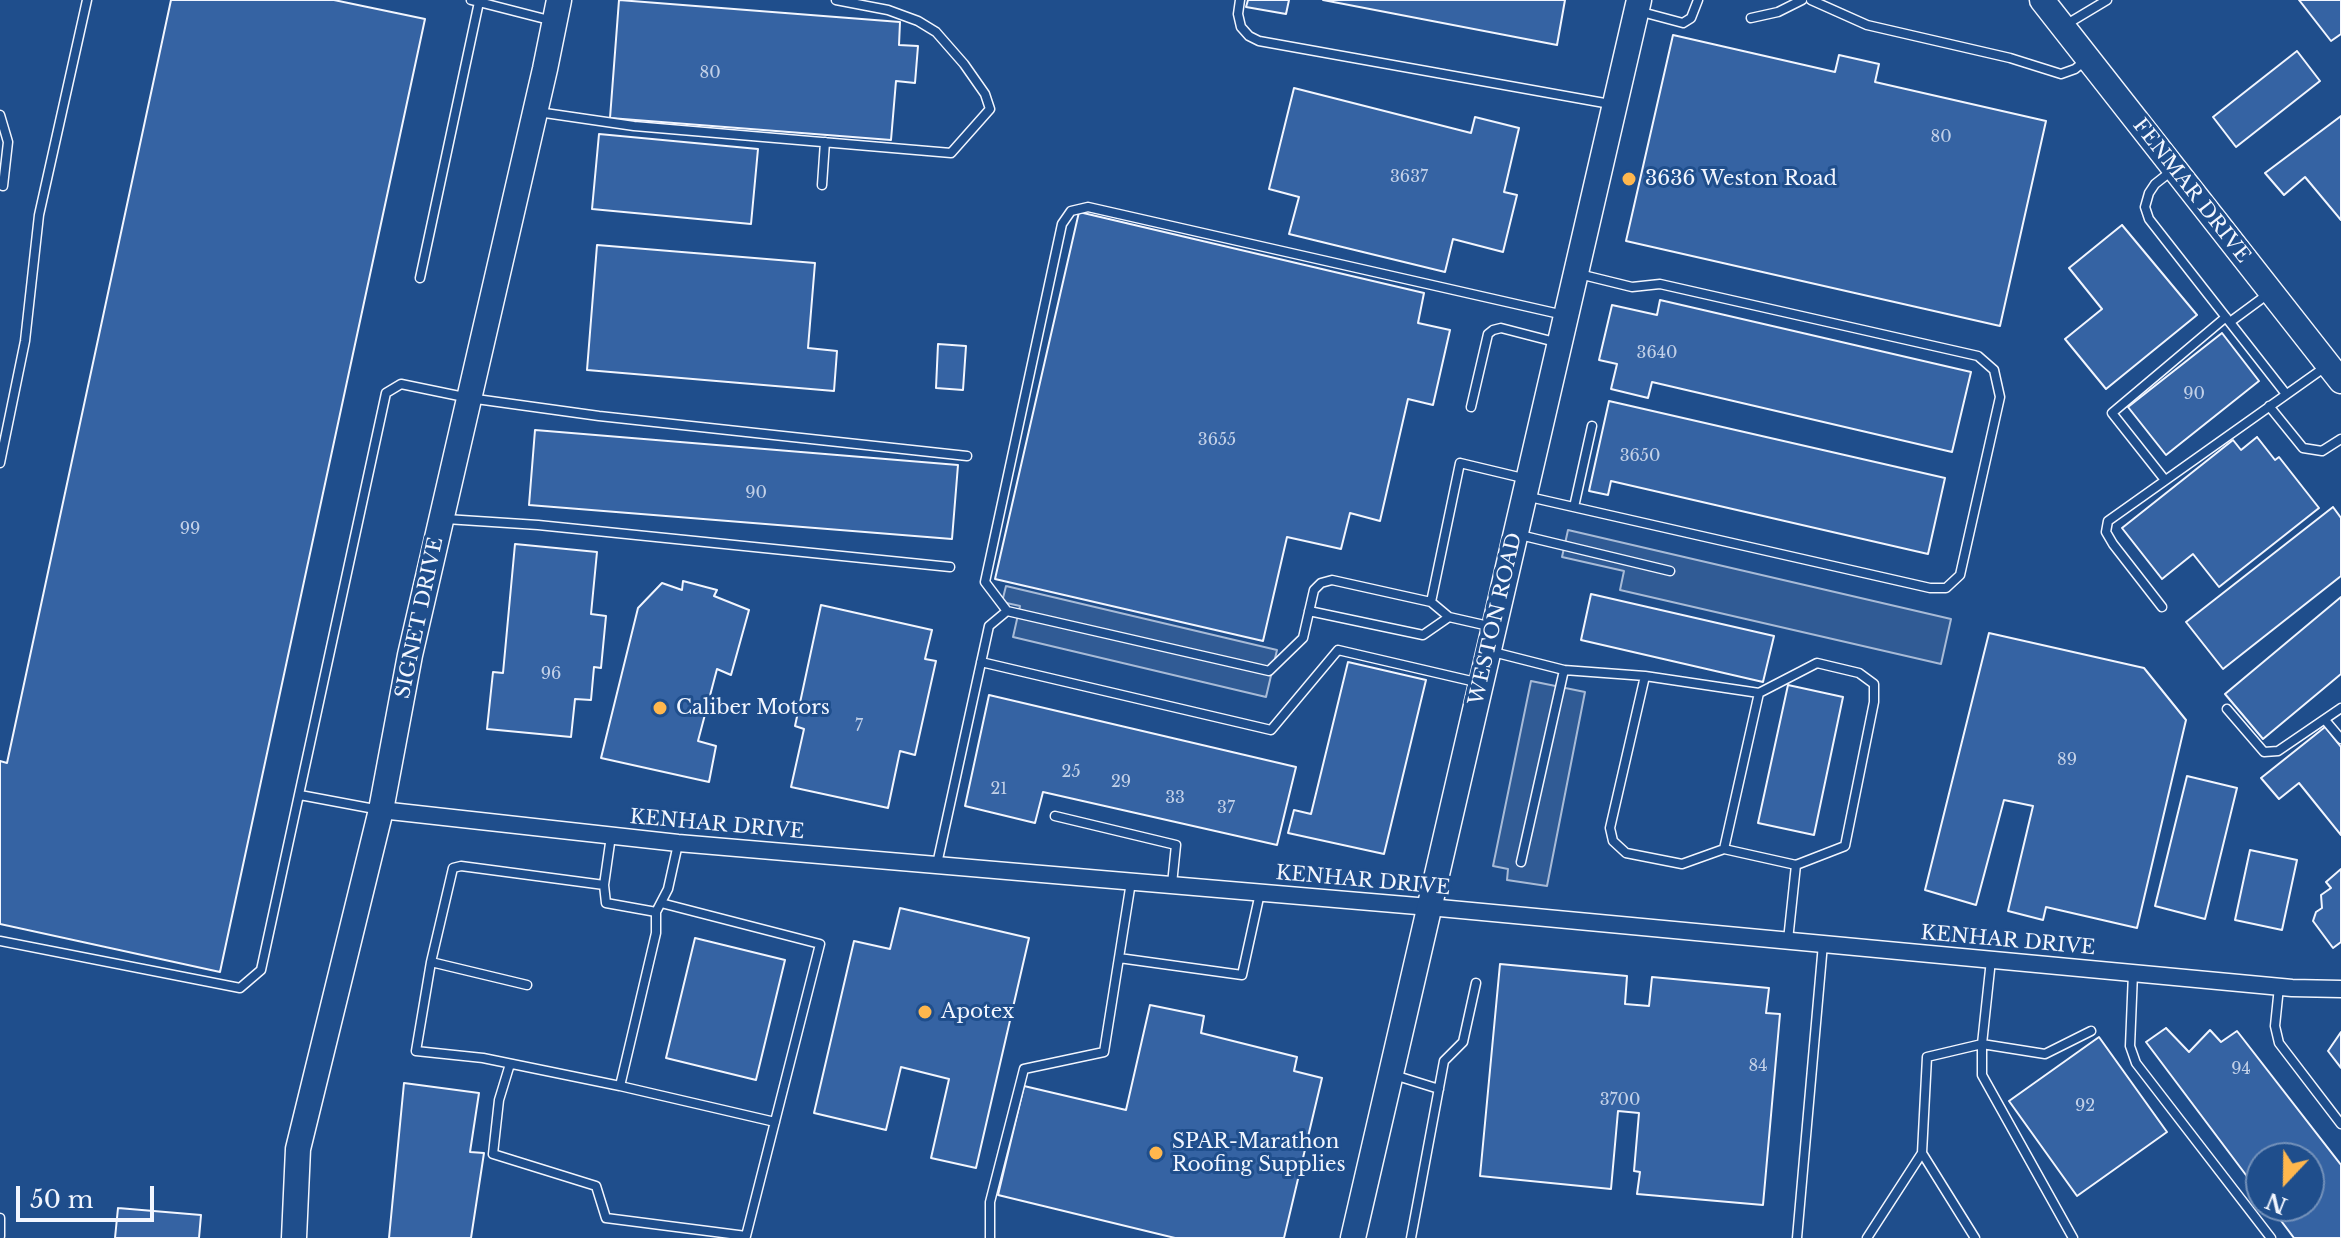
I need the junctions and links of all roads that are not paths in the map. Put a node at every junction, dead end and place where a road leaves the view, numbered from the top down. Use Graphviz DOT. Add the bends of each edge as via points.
graph roads {
  1 [pos="87,0"];
  2 [pos="836,0"];
  3 [pos="1240,0"];
  4 [pos="1698,0"];
  5 [pos="1802,0"];
  6 [pos="1811,0"];
  7 [pos="2042,0"];
  8 [pos="2107,0"];
  9 [pos="475,1"];
  10 [pos="1638,6"];
  11 [pos="556,11"];
  12 [pos="1751,18"];
  13 [pos="2063,26"];
  14 [pos="2088,58"];
  15 [pos="1615,105"];
  16 [pos="535,112"];
  17 [pos="0,115"];
  18 [pos="825,142"];
  19 [pos="2174,169"];
  20 [pos="822,185"];
  21 [pos="3,186"];
  22 [pos="1576,273"];
  23 [pos="420,278"];
  24 [pos="2271,292"];
  25 [pos="1566,316"];
  26 [pos="2228,320"];
  27 [pos="1560,343"];
  28 [pos="2335,373"];
  29 [pos="2286,394"];
  30 [pos="469,398"];
  31 [pos="2269,406"];
  32 [pos="1471,407"];
  33 [pos="1592,426"];
  34 [pos="2341,439"];
  35 [pos="967,456"];
  36 [pos="0,463"];
  37 [pos="2165,480"];
  38 [pos="1526,487"];
  39 [pos="1574,507"];
  40 [pos="441,519"];
  41 [pos="1516,534"];
  42 [pos="950,567"];
  43 [pos="1670,571"];
  44 [pos="1431,602"];
  45 [pos="2162,607"];
  46 [pos="1007,611"];
  47 [pos="1309,611"];
  48 [pos="1449,617"];
  49 [pos="1491,639"];
  50 [pos="981,662"];
  51 [pos="1564,670"];
  52 [pos="1645,676"];
  53 [pos="1481,683"];
  54 [pos="1759,693"];
  55 [pos="2341,708"];
  56 [pos="2227,709"];
  57 [pos="2325,720"];
  58 [pos="2341,739"];
  59 [pos="300,795"];
  60 [pos="381,810"];
  61 [pos="1055,816"];
  62 [pos="611,836"];
  63 [pos="678,843"];
  64 [pos="1724,849"];
  65 [pos="1521,862"];
  66 [pos="937,864"];
  67 [pos="1796,865"];
  68 [pos="1131,881"];
  69 [pos="1172,884"];
  70 [pos="604,885"];
  71 [pos="1260,892"];
  72 [pos="661,903"];
  73 [pos="1429,907"];
  74 [pos="656,912"];
  75 [pos="1788,940"];
  76 [pos="0,941"];
  77 [pos="1823,944"];
  78 [pos="1119,958"];
  79 [pos="1991,960"];
  80 [pos="431,962"];
  81 [pos="2133,973"];
  82 [pos="1476,983"];
  83 [pos="527,985"];
  84 [pos="2279,987"];
  85 [pos="2341,989"];
  86 [pos="2091,1031"];
  87 [pos="1982,1044"];
  88 [pos="510,1064"];
  89 [pos="1391,1074"];
  90 [pos="620,1086"];
  91 [pos="1439,1089"];
  92 [pos="775,1122"];
  93 [pos="2341,1124"];
  94 [pos="1922,1153"];
  95 [pos="0,1218"];
  96 [pos="0,1236"];
  97 [pos="1356,1236"];
  98 [pos="746,1237"];
  99 [pos="294,1238"];
  100 [pos="990,1238"];
  101 [pos="1411,1238"];
  102 [pos="1797,1238"];
  103 [pos="1867,1238"];
  104 [pos="1975,1238"];
  105 [pos="2073,1238"];
  106 [pos="2271,1238"];
  1 -- 36 [label="lane" via="39,215 25,341"];
  2 -- 18 [label="lane" via="888,10 936,32 985,94 990,109 951,153"];
  3 -- 15 [label="lane" via="1241,27 1259,41"];
  4 -- 10 [label="lane" via="1683,23"];
  5 -- 12 [label="lane"];
  6 -- 14 [label="lane" via="1867,25 2061,74"];
  7 -- 13 [label="street, FENMAR DRIVE"];
  8 -- 13 [label="lane"];
  9 -- 11 [label="lane"];
  9 -- 23 [label="lane"];
  10 -- 15 [label="street, WESTON ROAD"];
  11 -- 16 [label="street, SIGNET DRIVE"];
  13 -- 14 [label="street, FENMAR DRIVE"];
  14 -- 19 [label="street, FENMAR DRIVE"];
  15 -- 22 [label="street, WESTON ROAD"];
  16 -- 18 [label="lane"];
  16 -- 30 [label="street, SIGNET DRIVE"];
  17 -- 21 [label="lane" via="8,142"];
  18 -- 20 [label="lane"];
  19 -- 24 [label="street, FENMAR DRIVE"];
  19 -- 26 [label="lane" via="2149,193 2149,219"];
  22 -- 25 [label="street, WESTON ROAD"];
  22 -- 39 [label="lane" via="1632,287 1660,284 1978,356 1994,370 2000,397 1960,575 1946,588"];
  24 -- 26 [label="lane"];
  24 -- 28 [label="street, FENMAR DRIVE"];
  25 -- 27 [label="street, WESTON ROAD"];
  25 -- 46 [label="lane" via="1088,207 1071,211 1062,224 985,582"];
  26 -- 29 [label="lane"];
  26 -- 37 [label="lane" via="2112,413"];
  27 -- 32 [label="lane" via="1493,330"];
  27 -- 38 [label="street, WESTON ROAD"];
  28 -- 29 [label="lane"];
  29 -- 31 [label="lane"];
  30 -- 35 [label="lane"];
  30 -- 40 [label="street, SIGNET DRIVE"];
  30 -- 59 [label="lane" via="401,384 386,393"];
  31 -- 34 [label="lane" via="2303,448 2322,451"];
  31 -- 37 [label="lane"];
  33 -- 39 [label="lane"];
  37 -- 45 [label="lane" via="2108,521 2106,532"];
  38 -- 39 [label="lane"];
  38 -- 41 [label="street, WESTON ROAD"];
  38 -- 44 [label="lane" via="1460,463"];
  40 -- 42 [label="lane"];
  40 -- 60 [label="street, SIGNET DRIVE"];
  41 -- 43 [label="lane"];
  41 -- 49 [label="street, WESTON ROAD"];
  44 -- 47 [label="lane" via="1332,580 1314,590"];
  44 -- 48 [label="lane"];
  46 -- 47 [label="lane" via="1269,671 1303,638"];
  46 -- 50 [label="lane" via="989,626"];
  47 -- 48 [label="lane" via="1423,635"];
  48 -- 49 [label="lane"];
  49 -- 51 [label="lane"];
  49 -- 53 [label="street, WESTON ROAD"];
  50 -- 53 [label="lane" via="1271,730 1338,650"];
  50 -- 66 [label="lane"];
  51 -- 52 [label="lane"];
  51 -- 65 [label="lane"];
  52 -- 54 [label="lane"];
  52 -- 64 [label="lane" via="1610,828 1613,841 1626,853 1682,864"];
  53 -- 73 [label="street, WESTON ROAD"];
  54 -- 64 [label="lane"];
  54 -- 67 [label="lane" via="1817,663 1859,673 1874,684 1845,846"];
  55 -- 57 [label="lane"];
  56 -- 57 [label="lane" via="2264,752 2278,751"];
  57 -- 58 [label="lane"];
  59 -- 60 [label="lane"];
  59 -- 76 [label="lane" via="261,970 240,988"];
  60 -- 62 [label="street, KENHAR DRIVE"];
  60 -- 99 [label="street, SIGNET DRIVE" via="298,1149"];
  61 -- 69 [label="lane" via="1176,845"];
  62 -- 63 [label="street, KENHAR DRIVE"];
  62 -- 70 [label="lane"];
  63 -- 66 [label="street, KENHAR DRIVE"];
  63 -- 72 [label="lane"];
  64 -- 67 [label="lane"];
  66 -- 68 [label="street, KENHAR DRIVE"];
  67 -- 75 [label="lane"];
  68 -- 69 [label="street, KENHAR DRIVE"];
  68 -- 78 [label="lane"];
  69 -- 71 [label="street, KENHAR DRIVE"];
  70 -- 74 [label="lane" via="606,903"];
  70 -- 80 [label="lane" via="453,868"];
  71 -- 73 [label="street, KENHAR DRIVE"];
  71 -- 78 [label="lane" via="1242,975"];
  72 -- 74 [label="lane"];
  72 -- 92 [label="lane" via="820,944"];
  73 -- 75 [label="street, KENHAR DRIVE"];
  73 -- 89 [label="street, WESTON ROAD"];
  74 -- 90 [label="lane" via="656,933"];
  75 -- 77 [label="street, KENHAR DRIVE"];
  77 -- 79 [label="street, KENHAR DRIVE"];
  77 -- 102 [label="lane"];
  78 -- 100 [label="lane" via="1104,1052 1024,1069 990,1202"];
  79 -- 81 [label="street, KENHAR DRIVE"];
  79 -- 87 [label="lane"];
  80 -- 83 [label="lane"];
  80 -- 88 [label="lane" via="416,1051"];
  81 -- 84 [label="street, KENHAR DRIVE"];
  81 -- 106 [label="lane" via="2130,1046 2136,1063"];
  82 -- 91 [label="lane" via="1463,1042 1444,1061"];
  84 -- 85 [label="street, KENHAR DRIVE"];
  84 -- 93 [label="lane" via="2279,1043"];
  86 -- 87 [label="lane" via="2045,1054"];
  87 -- 94 [label="lane" via="1927,1057"];
  87 -- 105 [label="lane" via="1982,1075"];
  88 -- 90 [label="lane"];
  88 -- 98 [label="lane" via="499,1100 493,1154 596,1186 606,1218"];
  89 -- 91 [label="lane"];
  89 -- 97 [label="street, WESTON ROAD"];
  90 -- 92 [label="lane"];
  91 -- 101 [label="lane"];
  92 -- 98 [label="lane"];
  94 -- 103 [label="lane"];
  94 -- 104 [label="lane"];
  95 -- 96 [label="lane"];
}
